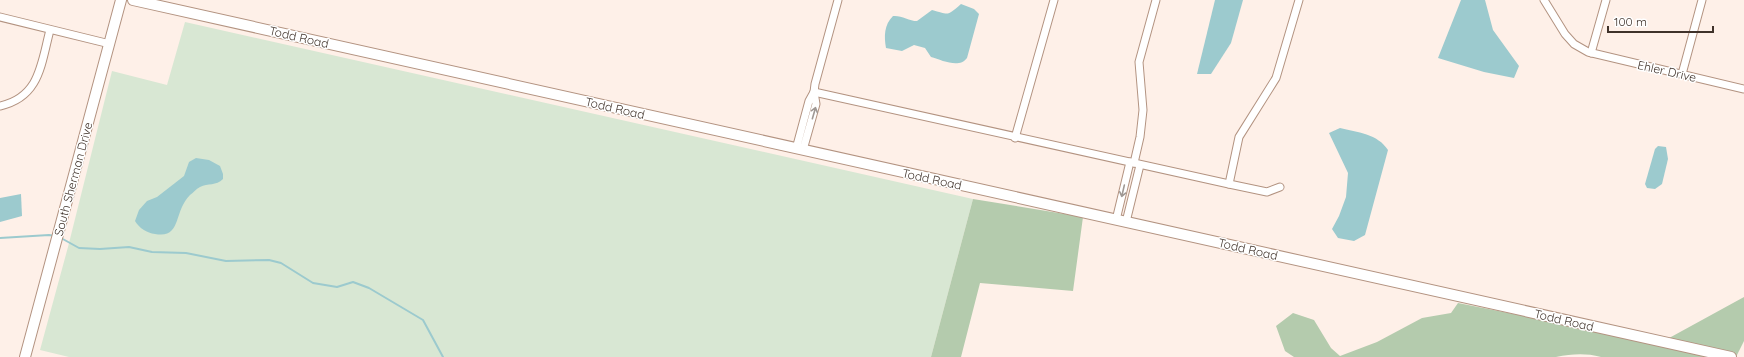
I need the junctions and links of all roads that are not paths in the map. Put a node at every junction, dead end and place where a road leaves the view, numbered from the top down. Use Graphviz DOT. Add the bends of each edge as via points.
graph roads {
  1 [pos="122,0"];
  2 [pos="133,0"];
  3 [pos="838,0"];
  4 [pos="1054,0"];
  5 [pos="1156,0"];
  6 [pos="1299,0"];
  7 [pos="1544,0"];
  8 [pos="1606,0"];
  9 [pos="1702,0"];
  10 [pos="0,17"];
  11 [pos="50,30"];
  12 [pos="110,44"];
  13 [pos="1591,53"];
  14 [pos="1682,74"];
  15 [pos="1744,89"];
  16 [pos="814,92"];
  17 [pos="0,106"];
  18 [pos="1015,138"];
  19 [pos="800,149"];
  20 [pos="1135,163"];
  21 [pos="1229,184"];
  22 [pos="1280,187"];
  23 [pos="1121,221"];
  24 [pos="25,357"];
  25 [pos="1731,357"];
  1 -- 12 [label="street, South Sherman Drive"];
  2 -- 19 [label="street, Todd Road"];
  3 -- 16 [label="street"];
  4 -- 18 [label="street"];
  5 -- 20 [label="street" via="1139,62 1143,110"];
  6 -- 21 [label="street" via="1276,78 1239,137"];
  7 -- 13 [label="street, Ehler Drive" via="1565,34 1574,44"];
  8 -- 13 [label="street"];
  9 -- 14 [label="street"];
  10 -- 11 [label="street"];
  11 -- 12 [label="street"];
  11 -- 17 [label="street" via="34,84 17,100"];
  12 -- 24 [label="street, South Sherman Drive"];
  13 -- 14 [label="street, Ehler Drive"];
  14 -- 15 [label="street, Ehler Drive"];
  16 -- 18 [label="street"];
  16 -- 19 [label="street" via="816,104"];
  18 -- 20 [label="street"];
  19 -- 23 [label="street, Todd Road"];
  20 -- 21 [label="street"];
  20 -- 23 [label="street"];
  21 -- 22 [label="street" via="1267,192"];
  23 -- 25 [label="street, Todd Road"];
}
